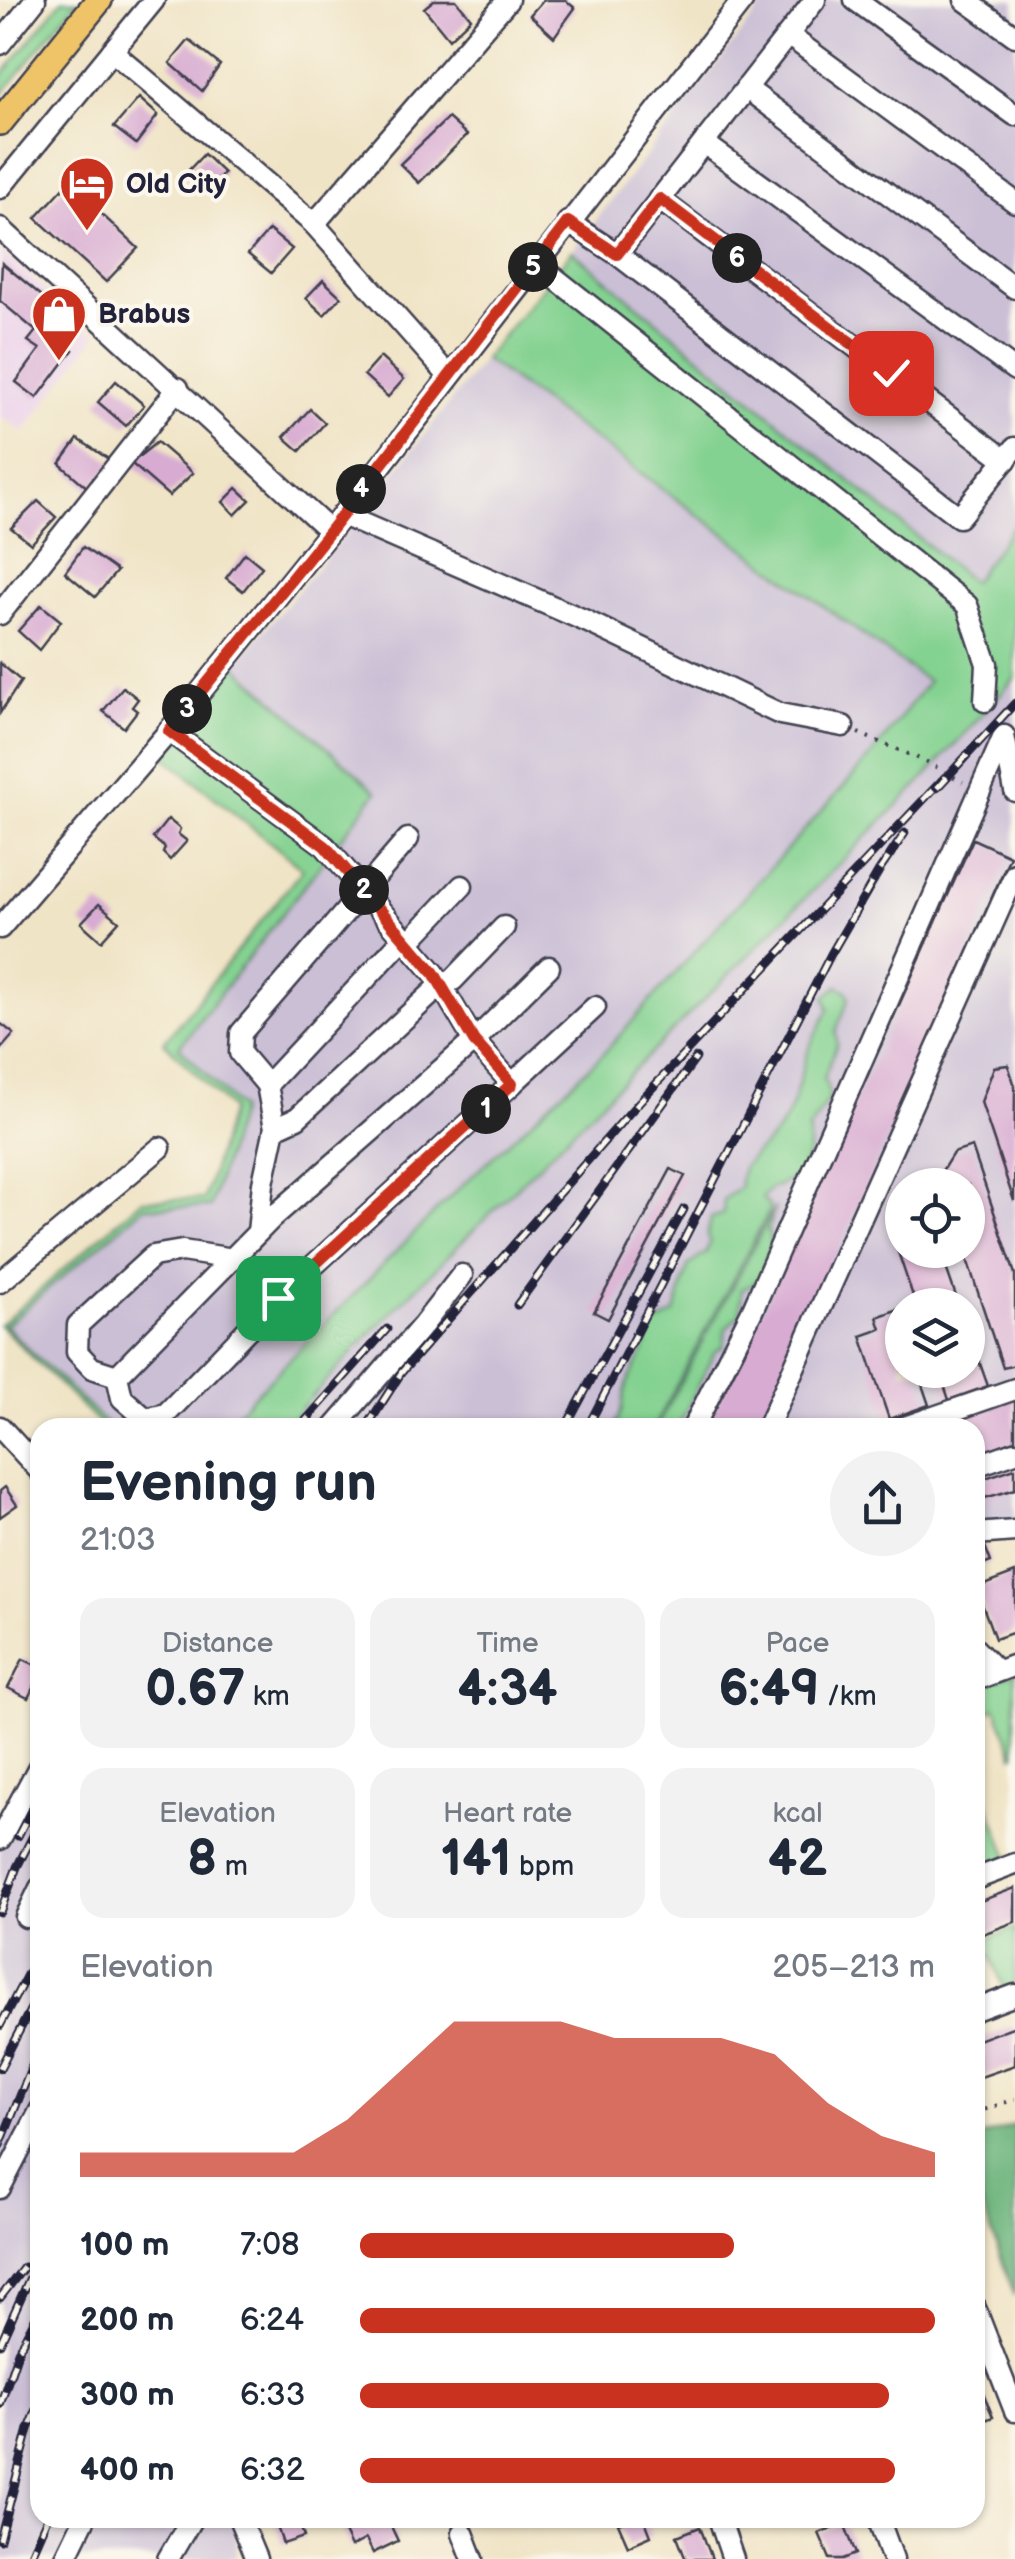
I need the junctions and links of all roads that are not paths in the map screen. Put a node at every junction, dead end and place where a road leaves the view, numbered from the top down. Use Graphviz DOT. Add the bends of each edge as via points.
graph roads {
  1 [pos="36,0"];
  2 [pos="99,0"];
  3 [pos="154,0"];
  4 [pos="508,0"];
  5 [pos="743,0"];
  6 [pos="816,0"];
  7 [pos="856,0"];
  8 [pos="965,0"];
  9 [pos="788,35"];
  10 [pos="1015,36"];
  11 [pos="0,44"];
  12 [pos="112,51"];
  13 [pos="746,88"];
  14 [pos="1015,115"];
  15 [pos="0,122"];
  16 [pos="704,143"];
  17 [pos="0,188"];
  18 [pos="660,199"];
  19 [pos="1015,202"];
  20 [pos="568,222"];
  21 [pos="314,224"];
  22 [pos="0,228"];
  23 [pos="617,254"];
  24 [pos="536,263"];
  25 [pos="1015,288"];
  26 [pos="1015,370"];
  27 [pos="448,375"];
  28 [pos="178,388"];
  29 [pos="1011,454"];
  30 [pos="336,523"];
  31 [pos="0,614"];
  32 [pos="985,701"];
  33 [pos="843,726"];
  34 [pos="169,731"];
  35 [pos="1010,735"];
  36 [pos="1015,791"];
  37 [pos="408,839"];
  38 [pos="1015,874"];
  39 [pos="462,886"];
  40 [pos="362,889"];
  41 [pos="504,926"];
  42 [pos="0,928"];
  43 [pos="406,941"];
  44 [pos="549,967"];
  45 [pos="441,984"];
  46 [pos="595,1007"];
  47 [pos="474,1041"];
  48 [pos="266,1084"];
  49 [pos="512,1084"];
  50 [pos="274,1128"];
  51 [pos="160,1148"];
  52 [pos="258,1232"];
  53 [pos="233,1259"];
  54 [pos="462,1274"];
  55 [pos="0,1282"];
  56 [pos="117,1376"];
  57 [pos="1015,1389"];
  58 [pos="145,1418"];
  59 [pos="150,1418"];
  60 [pos="343,1418"];
  61 [pos="698,1418"];
  62 [pos="771,1418"];
  63 [pos="931,1418"];
  64 [pos="0,1428"];
  65 [pos="1015,1452"];
  66 [pos="30,1460"];
  67 [pos="985,1462"];
  68 [pos="1015,1531"];
  69 [pos="985,1533"];
  70 [pos="30,1784"];
  71 [pos="0,1839"];
  72 [pos="1015,1864"];
  73 [pos="985,1876"];
  74 [pos="30,1909"];
  75 [pos="26,1917"];
  76 [pos="1015,1996"];
  77 [pos="985,2006"];
  78 [pos="30,2130"];
  79 [pos="0,2188"];
  80 [pos="985,2334"];
  81 [pos="1015,2411"];
  82 [pos="81,2528"];
  83 [pos="186,2528"];
  84 [pos="243,2528"];
  85 [pos="722,2528"];
  86 [pos="882,2528"];
  87 [pos="463,2533"];
  88 [pos="65,2559"];
  89 [pos="168,2559"];
  90 [pos="256,2559"];
  91 [pos="474,2559"];
  92 [pos="733,2559"];
  93 [pos="893,2559"];
  1 -- 11 [label="street"];
  2 -- 15 [label="main road"];
  3 -- 12 [label="street"];
  4 -- 21 [label="street"];
  5 -- 20 [label="street"];
  6 -- 9 [label="street"];
  7 -- 14 [label="street"];
  8 -- 10 [label="street"];
  9 -- 13 [label="street"];
  9 -- 19 [label="street"];
  12 -- 17 [label="street"];
  12 -- 21 [label="street"];
  13 -- 16 [label="street"];
  13 -- 25 [label="street"];
  16 -- 18 [label="street"];
  16 -- 26 [label="street"];
  18 -- 23 [label="street"];
  18 -- 29 [label="street"];
  20 -- 23 [label="street"];
  20 -- 24 [label="street"];
  21 -- 27 [label="street"];
  22 -- 28 [label="street"];
  23 -- 29 [label="street" via="958,517"];
  24 -- 27 [label="street"];
  24 -- 32 [label="street" via="967,605 987,664"];
  27 -- 30 [label="street"];
  28 -- 30 [label="street"];
  28 -- 31 [label="street"];
  30 -- 33 [label="street" via="586,621 780,714"];
  30 -- 34 [label="street"];
  34 -- 40 [label="street" via="325,846"];
  34 -- 42 [label="street"];
  35 -- 36 [label="street"];
  35 -- 61 [label="street" via="752,1312"];
  37 -- 40 [label="street"];
  38 -- 62 [label="street"];
  39 -- 43 [label="street"];
  40 -- 43 [label="street"];
  40 -- 48 [label="street" via="241,1032 240,1053"];
  41 -- 45 [label="street" via="453,980"];
  43 -- 45 [label="street"];
  43 -- 48 [label="street"];
  44 -- 47 [label="street"];
  45 -- 47 [label="street"];
  45 -- 50 [label="street" via="297,1118"];
  46 -- 49 [label="street"];
  47 -- 49 [label="street"];
  47 -- 52 [label="street"];
  48 -- 50 [label="street"];
  49 -- 59 [label="street" via="278,1298 166,1414"];
  50 -- 52 [label="street"];
  51 -- 55 [label="street"];
  52 -- 53 [label="street"];
  53 -- 56 [label="street"];
  53 -- 56 [label="street" via="182,1251 154,1256 78,1325 78,1352 92,1368"];
  54 -- 60 [label="street"];
  56 -- 58 [label="street" via="122,1398"];
  57 -- 63 [label="street"];
  64 -- 66 [label="street"];
  65 -- 67 [label="street"];
  68 -- 69 [label="street"];
  70 -- 71 [label="street"];
  72 -- 73 [label="street"];
  74 -- 75 [label="street"];
  76 -- 77 [label="street"];
  78 -- 79 [label="street"];
  80 -- 81 [label="street"];
  82 -- 88 [label="street"];
  83 -- 89 [label="street"];
  84 -- 90 [label="street"];
  85 -- 92 [label="street"];
  86 -- 93 [label="street"];
  87 -- 91 [label="street"];
}
